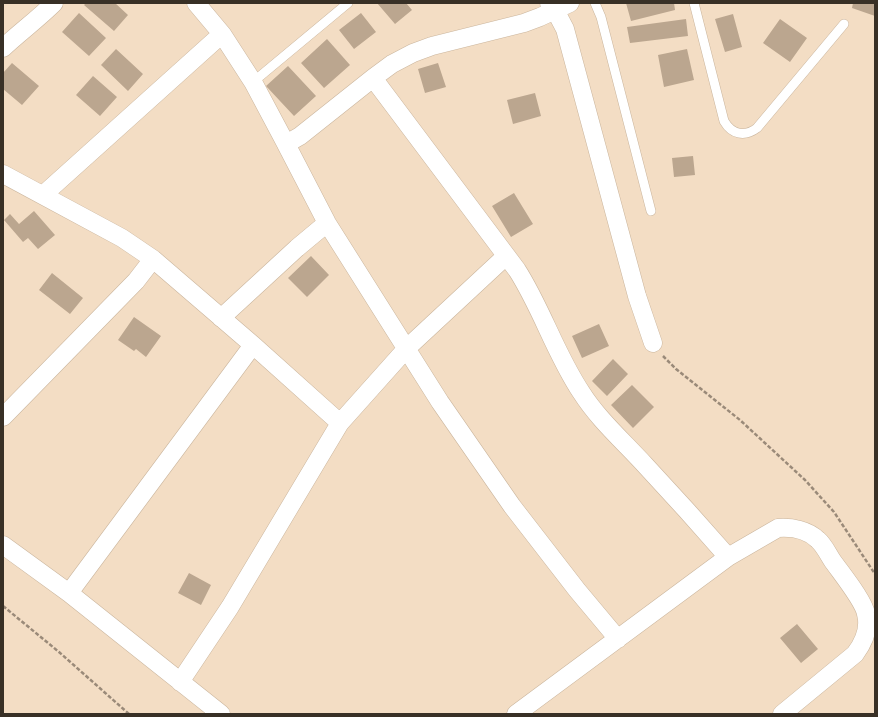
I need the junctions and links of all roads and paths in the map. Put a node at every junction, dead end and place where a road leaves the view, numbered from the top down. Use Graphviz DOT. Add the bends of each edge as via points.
graph roads {
  1 [pos="54,3"];
  2 [pos="196,3"];
  3 [pos="348,3"];
  4 [pos="596,3"];
  5 [pos="694,3"];
  6 [pos="558,5"];
  7 [pos="844,24"];
  8 [pos="222,34"];
  9 [pos="3,48"];
  10 [pos="373,78"];
  11 [pos="253,82"];
  12 [pos="286,144"];
  13 [pos="6,180"];
  14 [pos="43,195"];
  15 [pos="651,211"];
  16 [pos="327,222"];
  17 [pos="506,256"];
  18 [pos="153,259"];
  19 [pos="221,318"];
  20 [pos="653,343"];
  21 [pos="253,345"];
  22 [pos="407,348"];
  23 [pos="3,417"];
  24 [pos="340,423"];
  25 [pos="3,545"];
  26 [pos="728,557"];
  27 [pos="875,574"];
  28 [pos="69,593"];
  29 [pos="3,606"];
  30 [pos="618,639"];
  31 [pos="180,682"];
  32 [pos="129,714"];
  33 [pos="221,714"];
  34 [pos="516,714"];
  35 [pos="782,714"];
  1 -- 9 [label="street"];
  2 -- 8 [label="street"];
  3 -- 11 [label="lane"];
  4 -- 15 [label="lane"];
  5 -- 7 [label="lane" via="724,122 733,132 740,134 752,132 757,128"];
  6 -- 10 [label="street" via="540,17 524,23 413,53"];
  6 -- 20 [label="street" via="637,296"];
  8 -- 11 [label="street"];
  8 -- 14 [label="street"];
  10 -- 12 [label="street" via="300,136"];
  10 -- 17 [label="street"];
  11 -- 12 [label="street"];
  12 -- 16 [label="street"];
  13 -- 14 [label="street"];
  14 -- 18 [label="street" via="122,238"];
  16 -- 19 [label="street"];
  16 -- 22 [label="street"];
  17 -- 22 [label="street"];
  17 -- 26 [label="street" via="528,287 567,369 594,411"];
  18 -- 19 [label="street"];
  18 -- 23 [label="street" via="136,281"];
  19 -- 21 [label="street"];
  20 -- 27 [label="path" via="676,369 740,420 805,480 834,512"];
  21 -- 24 [label="street"];
  21 -- 28 [label="street"];
  22 -- 24 [label="street"];
  22 -- 30 [label="street" via="440,402 512,506"];
  24 -- 31 [label="street" via="230,607"];
  25 -- 28 [label="street"];
  26 -- 30 [label="street"];
  26 -- 35 [label="street" via="778,528 802,531 819,540 864,608 868,622 861,647"];
  28 -- 31 [label="street"];
  29 -- 32 [label="path"];
  30 -- 34 [label="street"];
  31 -- 33 [label="street"];
}
